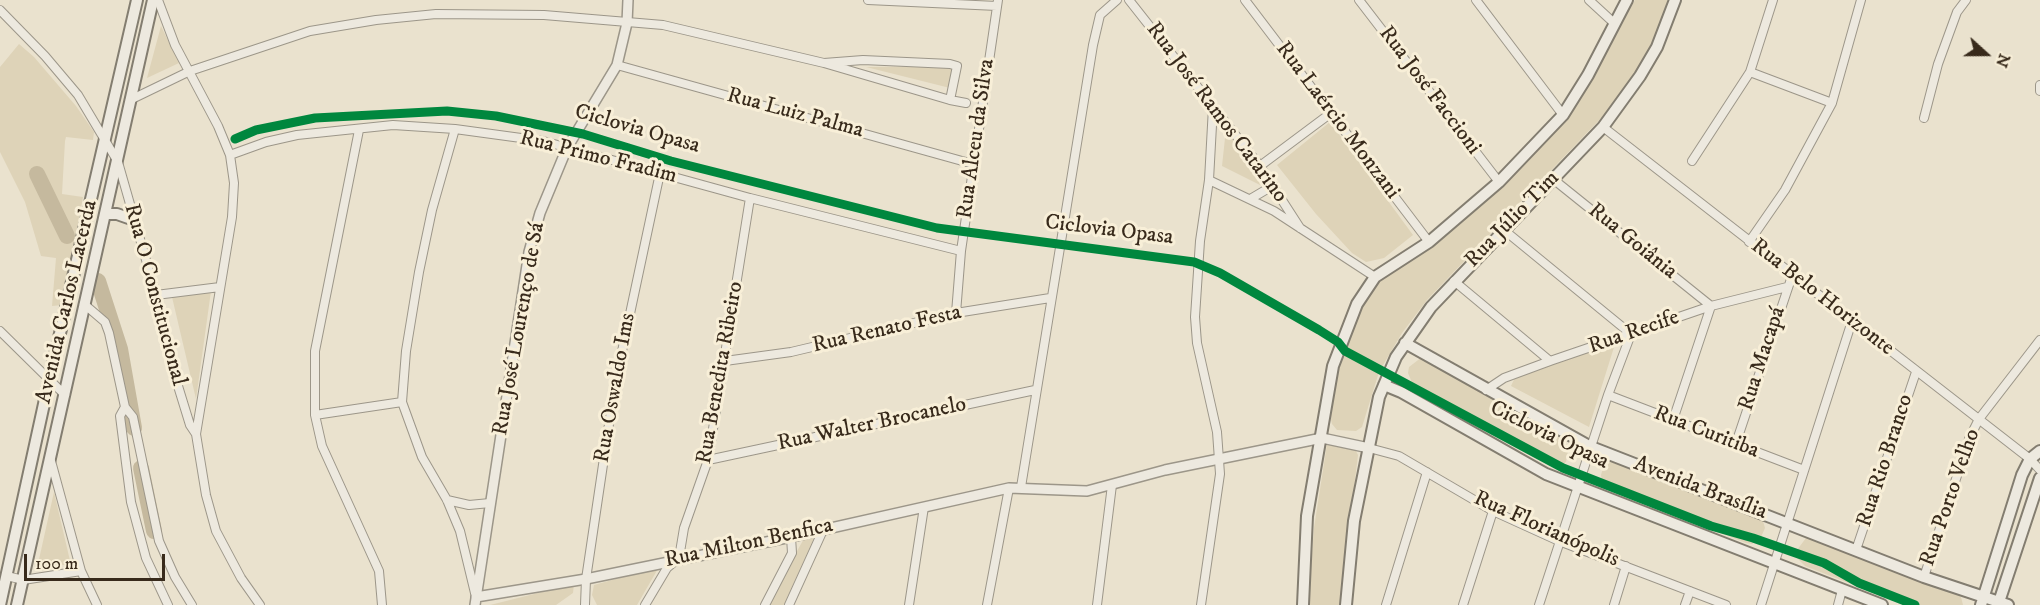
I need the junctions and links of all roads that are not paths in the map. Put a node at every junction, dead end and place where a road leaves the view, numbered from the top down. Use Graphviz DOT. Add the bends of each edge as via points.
graph roads {
  1 [pos="138,0"];
  2 [pos="153,0"];
  3 [pos="158,0"];
  4 [pos="628,0"];
  5 [pos="868,0"];
  6 [pos="1117,0"];
  7 [pos="1129,0"];
  8 [pos="1245,0"];
  9 [pos="1359,0"];
  10 [pos="1476,0"];
  11 [pos="1589,0"];
  12 [pos="1627,0"];
  13 [pos="1676,0"];
  14 [pos="1773,0"];
  15 [pos="1861,0"];
  16 [pos="1966,0"];
  17 [pos="998,3"];
  18 [pos="0,10"];
  19 [pos="627,23"];
  20 [pos="1614,23"];
  21 [pos="824,63"];
  22 [pos="617,65"];
  23 [pos="190,71"];
  24 [pos="1750,72"];
  25 [pos="2040,85"];
  26 [pos="2040,91"];
  27 [pos="130,100"];
  28 [pos="950,100"];
  29 [pos="966,103"];
  30 [pos="1832,103"];
  31 [pos="1213,107"];
  32 [pos="1331,113"];
  33 [pos="1563,115"];
  34 [pos="1924,118"];
  35 [pos="1603,127"];
  36 [pos="455,129"];
  37 [pos="359,130"];
  38 [pos="105,142"];
  39 [pos="567,148"];
  40 [pos="230,155"];
  41 [pos="1692,161"];
  42 [pos="118,162"];
  43 [pos="974,164"];
  44 [pos="1260,166"];
  45 [pos="660,173"];
  46 [pos="1553,179"];
  47 [pos="1209,180"];
  48 [pos="1499,182"];
  49 [pos="1274,185"];
  50 [pos="750,198"];
  51 [pos="1252,198"];
  52 [pos="105,214"];
  53 [pos="134,220"];
  54 [pos="1300,228"];
  55 [pos="1504,230"];
  56 [pos="1430,242"];
  57 [pos="1749,242"];
  58 [pos="961,251"];
  59 [pos="1792,276"];
  60 [pos="1375,277"];
  61 [pos="1454,281"];
  62 [pos="220,287"];
  63 [pos="1787,287"];
  64 [pos="156,294"];
  65 [pos="1050,298"];
  66 [pos="84,304"];
  67 [pos="1711,306"];
  68 [pos="956,313"];
  69 [pos="1852,321"];
  70 [pos="0,331"];
  71 [pos="1632,334"];
  72 [pos="2040,340"];
  73 [pos="1405,343"];
  74 [pos="725,361"];
  75 [pos="1550,361"];
  76 [pos="1916,372"];
  77 [pos="49,381"];
  78 [pos="1384,385"];
  79 [pos="1035,390"];
  80 [pos="1485,390"];
  81 [pos="65,395"];
  82 [pos="1608,395"];
  83 [pos="402,402"];
  84 [pos="125,407"];
  85 [pos="315,415"];
  86 [pos="1979,419"];
  87 [pos="1673,420"];
  88 [pos="196,434"];
  89 [pos="1322,438"];
  90 [pos="1301,442"];
  91 [pos="1736,443"];
  92 [pos="1591,447"];
  93 [pos="1369,448"];
  94 [pos="2040,451"];
  95 [pos="1219,459"];
  96 [pos="2030,459"];
  97 [pos="708,460"];
  98 [pos="1318,460"];
  99 [pos="51,462"];
  100 [pos="1804,470"];
  101 [pos="2040,470"];
  102 [pos="1427,472"];
  103 [pos="2040,478"];
  104 [pos="1112,485"];
  105 [pos="1021,487"];
  106 [pos="1009,488"];
  107 [pos="1578,488"];
  108 [pos="447,500"];
  109 [pos="490,502"];
  110 [pos="924,507"];
  111 [pos="1493,511"];
  112 [pos="1788,522"];
  113 [pos="824,528"];
  114 [pos="791,537"];
  115 [pos="1559,541"];
  116 [pos="1856,550"];
  117 [pos="679,558"];
  118 [pos="1774,564"];
  119 [pos="1626,566"];
  120 [pos="81,571"];
  121 [pos="6,576"];
  122 [pos="1924,577"];
  123 [pos="586,579"];
  124 [pos="23,580"];
  125 [pos="1842,590"];
  126 [pos="1689,591"];
  127 [pos="475,601"];
  128 [pos="1983,601"];
  129 [pos="2002,604"];
  130 [pos="0,605"];
  131 [pos="17,605"];
  132 [pos="97,605"];
  133 [pos="168,605"];
  134 [pos="192,605"];
  135 [pos="261,605"];
  136 [pos="382,605"];
  137 [pos="585,605"];
  138 [pos="645,605"];
  139 [pos="765,605"];
  140 [pos="789,605"];
  141 [pos="909,605"];
  142 [pos="987,605"];
  143 [pos="1097,605"];
  144 [pos="1201,605"];
  145 [pos="1304,605"];
  146 [pos="1346,605"];
  147 [pos="1386,605"];
  148 [pos="1463,605"];
  149 [pos="1539,605"];
  150 [pos="1614,605"];
  151 [pos="1685,605"];
  152 [pos="1726,605"];
  153 [pos="1761,605"];
  154 [pos="1838,605"];
  155 [pos="1882,605"];
  1 -- 38 [label="main road, Avenida Carlos Lacerda"];
  2 -- 27 [label="main road, Avenida Carlos Lacerda"];
  3 -- 23 [label="street"];
  4 -- 19 [label="street, Rua José Lourenço de Sá"];
  5 -- 17 [label="street"];
  6 -- 65 [label="street" via="1100,15 1093,45"];
  7 -- 31 [label="street, Rua José Ramos Catarino"];
  8 -- 32 [label="street, Rua Laércio Monzani"];
  9 -- 48 [label="street, Rua José Faccioni"];
  10 -- 33 [label="street"];
  11 -- 20 [label="street"];
  12 -- 20 [label="main road"];
  13 -- 35 [label="main road, Rua Júlio Tim" via="1657,47"];
  14 -- 24 [label="street"];
  15 -- 30 [label="street"];
  16 -- 34 [label="street" via="1957,12 1938,64"];
  17 -- 43 [label="street, Rua Alceu da Silva"];
  18 -- 38 [label="street, Rua O Constitucional" via="78,95"];
  19 -- 21 [label="street" via="663,25"];
  19 -- 22 [label="street, Rua José Lourenço de Sá"];
  19 -- 23 [label="street" via="490,14 376,20 310,31"];
  20 -- 33 [label="main road"];
  21 -- 28 [label="street"];
  21 -- 28 [label="street" via="863,60 955,64"];
  22 -- 39 [label="street, Rua José Lourenço de Sá"];
  22 -- 43 [label="street, Rua Luiz Palma"];
  23 -- 27 [label="street"];
  23 -- 40 [label="street"];
  24 -- 30 [label="street"];
  24 -- 41 [label="street"];
  25 -- 26 [label="street"];
  27 -- 42 [label="main road, Avenida Carlos Lacerda"];
  28 -- 29 [label="street"];
  30 -- 57 [label="street" via="1785,190"];
  31 -- 44 [label="street, Rua José Ramos Catarino"];
  31 -- 47 [label="street"];
  32 -- 44 [label="street"];
  32 -- 56 [label="street, Rua Laércio Monzani"];
  33 -- 48 [label="main road"];
  35 -- 46 [label="main road, Rua Júlio Tim"];
  35 -- 57 [label="street, Rua Belo Horizonte"];
  36 -- 37 [label="street, Rua Primo Fradim" via="393,125"];
  36 -- 39 [label="street, Rua Primo Fradim"];
  36 -- 83 [label="street" via="419,272"];
  37 -- 40 [label="street, Rua Primo Fradim" via="297,135"];
  37 -- 85 [label="street" via="315,351"];
  38 -- 42 [label="street, Rua O Constitucional"];
  38 -- 77 [label="main road, Avenida Carlos Lacerda"];
  39 -- 45 [label="street, Rua Primo Fradim"];
  39 -- 109 [label="street, Rua José Lourenço de Sá" via="540,213 529,252"];
  40 -- 62 [label="street" via="234,183 232,217"];
  42 -- 52 [label="main road, Avenida Carlos Lacerda"];
  42 -- 53 [label="street, Rua O Constitucional"];
  43 -- 58 [label="street, Rua Alceu da Silva"];
  44 -- 49 [label="street, Rua José Ramos Catarino"];
  45 -- 50 [label="street, Rua Primo Fradim"];
  45 -- 123 [label="street, Rua Oswaldo Ims" via="615,384"];
  46 -- 55 [label="main road, Rua Júlio Tim"];
  46 -- 67 [label="street, Rua Goiânia"];
  47 -- 51 [label="street"];
  47 -- 95 [label="street" via="1195,317"];
  48 -- 56 [label="main road"];
  49 -- 51 [label="street"];
  49 -- 54 [label="street, Rua José Ramos Catarino"];
  50 -- 58 [label="street, Rua Primo Fradim"];
  50 -- 74 [label="street, Rua Benedita Ribeiro"];
  51 -- 54 [label="street"];
  52 -- 53 [label="main road"];
  52 -- 66 [label="main road, Avenida Carlos Lacerda"];
  53 -- 64 [label="street, Rua O Constitucional"];
  54 -- 60 [label="street"];
  55 -- 61 [label="main road, Rua Júlio Tim"];
  55 -- 71 [label="street"];
  56 -- 60 [label="main road"];
  57 -- 59 [label="street, Rua Belo Horizonte"];
  58 -- 68 [label="street, Rua Alceu da Silva"];
  59 -- 63 [label="street, Rua Macapá"];
  59 -- 69 [label="street, Rua Belo Horizonte"];
  60 -- 89 [label="main road" via="1357,304 1333,366"];
  61 -- 73 [label="main road, Rua Júlio Tim"];
  61 -- 75 [label="street"];
  62 -- 64 [label="street"];
  62 -- 88 [label="street"];
  63 -- 67 [label="street, Rua Recife"];
  63 -- 91 [label="street, Rua Macapá"];
  64 -- 88 [label="street, Rua O Constitucional" via="178,386"];
  65 -- 68 [label="street, Rua Renato Festa"];
  65 -- 79 [label="street"];
  66 -- 81 [label="main road, Avenida Carlos Lacerda"];
  66 -- 84 [label="street" via="105,322"];
  67 -- 71 [label="street, Rua Recife"];
  67 -- 87 [label="street"];
  68 -- 74 [label="street, Rua Renato Festa" via="791,352"];
  69 -- 76 [label="street, Rua Belo Horizonte"];
  69 -- 100 [label="street"];
  70 -- 77 [label="street"];
  71 -- 75 [label="street, Rua Recife"];
  71 -- 82 [label="street"];
  72 -- 86 [label="street, Rua Porto Velho"];
  73 -- 78 [label="main road, Rua Júlio Tim"];
  73 -- 80 [label="main road, Avenida Brasília"];
  74 -- 97 [label="street, Rua Benedita Ribeiro"];
  75 -- 80 [label="street, Rua Recife" via="1504,378"];
  76 -- 86 [label="street, Rua Belo Horizonte"];
  76 -- 116 [label="street, Rua Rio Branco"];
  77 -- 81 [label="street"];
  77 -- 121 [label="main road, Avenida Carlos Lacerda"];
  78 -- 93 [label="main road, Rua Júlio Tim"];
  78 -- 107 [label="main road, Avenida Brasília"];
  79 -- 97 [label="street, Rua Walter Brocanelo"];
  79 -- 105 [label="street"];
  80 -- 92 [label="main road, Avenida Brasília"];
  81 -- 99 [label="main road, Avenida Carlos Lacerda"];
  82 -- 87 [label="street, Rua Curitiba"];
  82 -- 92 [label="street"];
  83 -- 85 [label="street"];
  83 -- 108 [label="street" via="422,458"];
  84 -- 133 [label="street" via="120,416 131,502 146,558"];
  84 -- 134 [label="street" via="133,417 159,541 174,577"];
  85 -- 136 [label="street" via="322,446 380,571"];
  86 -- 96 [label="street, Rua Belo Horizonte"];
  86 -- 122 [label="street, Rua Porto Velho"];
  87 -- 91 [label="street, Rua Curitiba"];
  88 -- 135 [label="street, Rua O Constitucional" via="216,531 241,578"];
  89 -- 90 [label="street, Rua Milton Benfica"];
  89 -- 93 [label="street"];
  89 -- 98 [label="main road"];
  90 -- 95 [label="street, Rua Milton Benfica"];
  90 -- 98 [label="street" via="1314,451"];
  91 -- 100 [label="street, Rua Curitiba"];
  92 -- 107 [label="street"];
  92 -- 112 [label="main road, Avenida Brasília"];
  93 -- 102 [label="street, Rua Florianópolis" via="1399,456"];
  93 -- 146 [label="main road, Rua Júlio Tim" via="1354,521"];
  94 -- 96 [label="main road"];
  95 -- 104 [label="street, Rua Milton Benfica"];
  95 -- 144 [label="street" via="1218,497"];
  96 -- 101 [label="street, Rua Belo Horizonte"];
  96 -- 128 [label="main road"];
  97 -- 117 [label="street, Rua Benedita Ribeiro" via="684,528"];
  98 -- 145 [label="main road" via="1307,516"];
  99 -- 120 [label="street"];
  99 -- 124 [label="main road, Avenida Carlos Lacerda"];
  100 -- 112 [label="street"];
  102 -- 111 [label="street, Rua Florianópolis"];
  102 -- 147 [label="street"];
  103 -- 129 [label="main road"];
  104 -- 105 [label="street, Rua Milton Benfica" via="1087,490"];
  104 -- 143 [label="street"];
  105 -- 106 [label="street, Rua Milton Benfica"];
  106 -- 110 [label="street, Rua Milton Benfica"];
  106 -- 142 [label="street"];
  107 -- 115 [label="street"];
  107 -- 118 [label="main road, Avenida Brasília"];
  108 -- 109 [label="street" via="470,506"];
  108 -- 127 [label="street" via="460,531"];
  109 -- 127 [label="street, Rua José Lourenço de Sá"];
  110 -- 113 [label="street, Rua Milton Benfica"];
  110 -- 141 [label="street"];
  111 -- 115 [label="street, Rua Florianópolis"];
  111 -- 148 [label="street"];
  112 -- 116 [label="main road, Avenida Brasília"];
  112 -- 118 [label="street"];
  113 -- 114 [label="street, Rua Milton Benfica"];
  113 -- 140 [label="street"];
  114 -- 117 [label="street, Rua Milton Benfica"];
  114 -- 139 [label="street" via="792,553"];
  115 -- 119 [label="street, Rua Florianópolis"];
  115 -- 149 [label="street"];
  116 -- 122 [label="main road, Avenida Brasília"];
  117 -- 123 [label="street, Rua Milton Benfica"];
  117 -- 138 [label="street" via="667,568"];
  118 -- 125 [label="main road, Avenida Brasília"];
  118 -- 153 [label="street"];
  119 -- 126 [label="street, Rua Florianópolis"];
  119 -- 150 [label="street"];
  120 -- 124 [label="street"];
  120 -- 132 [label="street"];
  121 -- 124 [label="street"];
  121 -- 130 [label="main road, Avenida Carlos Lacerda"];
  122 -- 128 [label="main road, Avenida Brasília"];
  123 -- 127 [label="street, Rua Milton Benfica"];
  123 -- 137 [label="street, Rua Oswaldo Ims"];
  124 -- 131 [label="main road, Avenida Carlos Lacerda"];
  125 -- 154 [label="street"];
  125 -- 155 [label="main road, Avenida Brasília"];
  126 -- 151 [label="street"];
  126 -- 152 [label="street, Rua Florianópolis"];
  128 -- 129 [label="main road, Avenida Brasília"];
}
